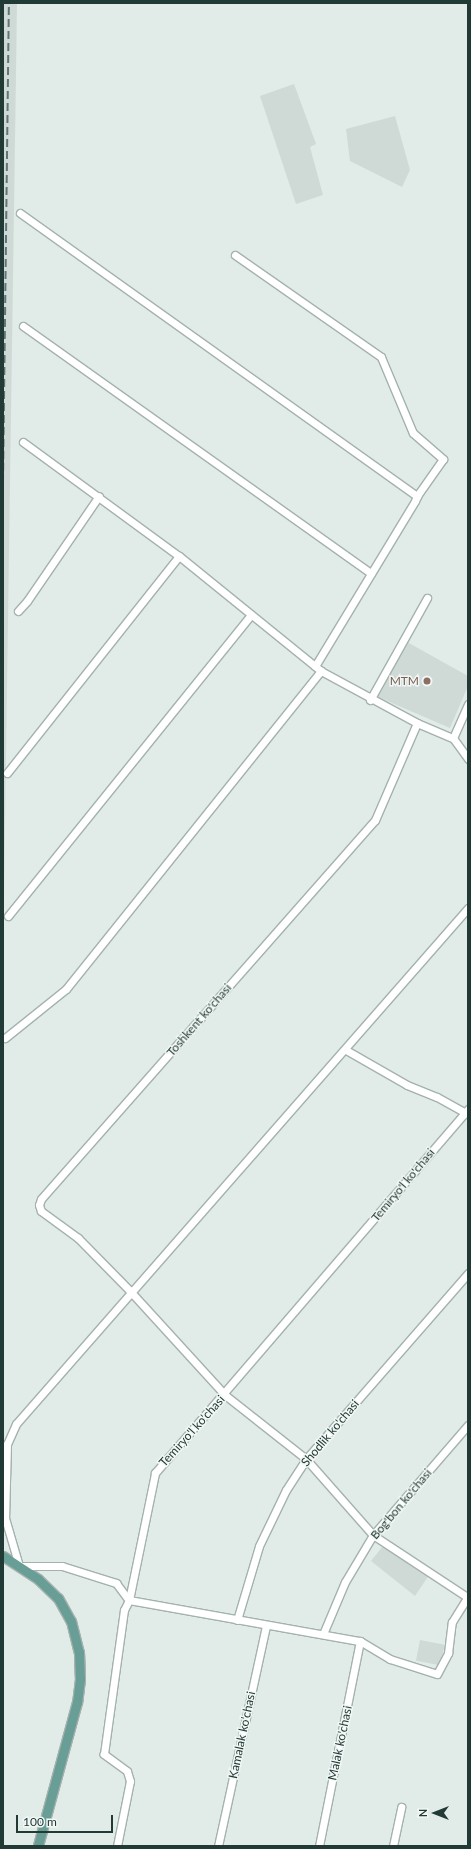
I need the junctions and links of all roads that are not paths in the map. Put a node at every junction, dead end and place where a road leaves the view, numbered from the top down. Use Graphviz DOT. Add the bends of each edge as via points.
graph roads {
  1 [pos="20,213"];
  2 [pos="235,255"];
  3 [pos="23,326"];
  4 [pos="23,442"];
  5 [pos="99,496"];
  6 [pos="416,496"];
  7 [pos="179,556"];
  8 [pos="371,573"];
  9 [pos="427,598"];
  10 [pos="18,611"];
  11 [pos="251,615"];
  12 [pos="315,666"];
  13 [pos="321,671"];
  14 [pos="370,700"];
  15 [pos="468,704"];
  16 [pos="417,723"];
  17 [pos="453,738"];
  18 [pos="468,759"];
  19 [pos="7,773"];
  20 [pos="468,908"];
  21 [pos="8,916"];
  22 [pos="5,1038"];
  23 [pos="346,1050"];
  24 [pos="467,1112"];
  25 [pos="468,1273"];
  26 [pos="130,1291"];
  27 [pos="225,1395"];
  28 [pos="468,1425"];
  29 [pos="306,1459"];
  30 [pos="373,1535"];
  31 [pos="3,1556"];
  32 [pos="19,1566"];
  33 [pos="468,1596"];
  34 [pos="129,1600"];
  35 [pos="237,1620"];
  36 [pos="266,1625"];
  37 [pos="323,1634"];
  38 [pos="360,1641"];
  39 [pos="401,1807"];
  40 [pos="38,1846"];
  41 [pos="117,1846"];
  42 [pos="218,1846"];
  43 [pos="319,1846"];
  44 [pos="393,1846"];
  1 -- 6 [label="street"];
  2 -- 6 [label="street" via="381,358 413,433 443,459"];
  3 -- 8 [label="street"];
  4 -- 5 [label="street"];
  5 -- 7 [label="street"];
  5 -- 10 [label="street"];
  6 -- 8 [label="street" via="415,502"];
  7 -- 11 [label="street"];
  7 -- 19 [label="street"];
  8 -- 12 [label="street"];
  9 -- 14 [label="street"];
  11 -- 12 [label="street"];
  11 -- 21 [label="street"];
  12 -- 13 [label="street"];
  13 -- 14 [label="street"];
  13 -- 22 [label="street" via="66,990"];
  14 -- 16 [label="street"];
  15 -- 17 [label="street"];
  16 -- 17 [label="street"];
  16 -- 26 [label="street, Toshkent ko'chasi" via="375,820 41,1199 41,1211 78,1238"];
  17 -- 18 [label="street"];
  20 -- 23 [label="street"];
  23 -- 24 [label="street" via="407,1085"];
  23 -- 26 [label="street"];
  24 -- 27 [label="street, Temiryo'l ko'chasi"];
  25 -- 29 [label="street, Shodlik ko'chasi"];
  26 -- 27 [label="street"];
  26 -- 32 [label="street" via="16,1424 6,1444 5,1526"];
  27 -- 29 [label="street"];
  27 -- 34 [label="street, Temiryo'l ko'chasi" via="155,1473"];
  28 -- 30 [label="street, Bog'bon ko'chasi"];
  29 -- 30 [label="street"];
  29 -- 35 [label="street, Shodlik ko'chasi" via="286,1490 259,1546"];
  30 -- 33 [label="street"];
  30 -- 37 [label="street, Bog'bon ko'chasi" via="344,1582"];
  31 -- 32 [label="main road"];
  32 -- 34 [label="street" via="62,1566 116,1584"];
  32 -- 40 [label="main road" via="38,1579 58,1598 74,1631 80,1664 77,1702"];
  33 -- 38 [label="street" via="452,1622 448,1649 437,1674 390,1659"];
  34 -- 35 [label="street"];
  34 -- 41 [label="street, Temiryo'l ko'chasi" via="124,1610 104,1754 127,1770 130,1782"];
  35 -- 36 [label="street"];
  36 -- 37 [label="street"];
  36 -- 42 [label="street, Kamalak ko'chasi"];
  37 -- 38 [label="street"];
  38 -- 43 [label="street, Malak ko'chasi"];
  39 -- 44 [label="street"];
}
